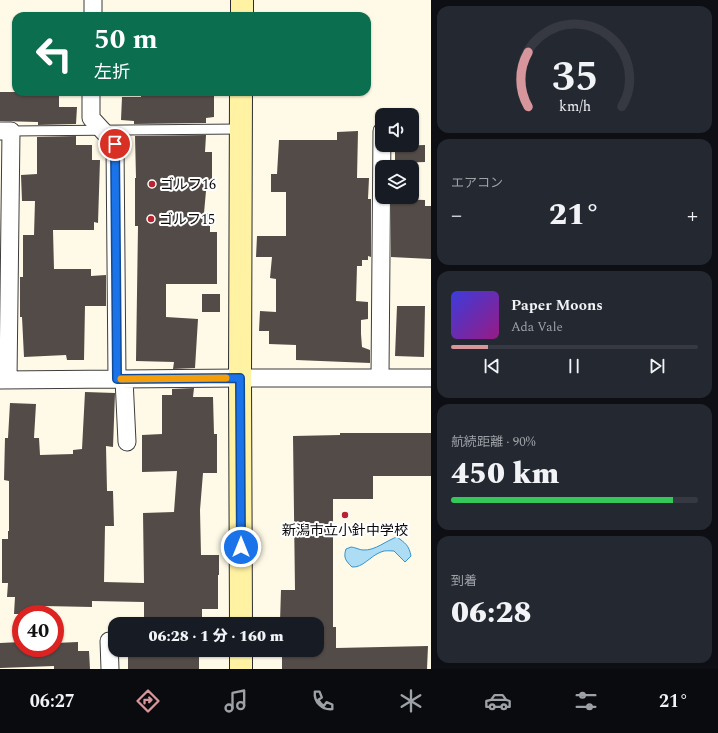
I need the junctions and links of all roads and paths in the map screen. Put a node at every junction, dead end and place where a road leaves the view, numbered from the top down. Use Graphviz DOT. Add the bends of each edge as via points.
graph roads {
  1 [pos="93,0"];
  2 [pos="242,0"];
  3 [pos="93,12"];
  4 [pos="242,12"];
  5 [pos="92,96"];
  6 [pos="241,96"];
  7 [pos="240,128"];
  8 [pos="102,130"];
  9 [pos="6,131"];
  10 [pos="382,152"];
  11 [pos="240,378"];
  12 [pos="380,378"];
  13 [pos="431,378"];
  14 [pos="121,379"];
  15 [pos="4,380"];
  16 [pos="127,442"];
  17 [pos="241,617"];
  18 [pos="110,657"];
  19 [pos="241,657"];
  20 [pos="110,669"];
  21 [pos="241,669"];
  1 -- 3 [label="street"];
  2 -- 4 [label="street"];
  5 -- 8 [label="street" via="91,118"];
  6 -- 7 [label="street"];
  7 -- 8 [label="lane"];
  7 -- 11 [label="street"];
  8 -- 9 [label="lane"];
  8 -- 14 [label="street" via="115,144"];
  9 -- 15 [label="street"];
  10 -- 12 [label="street"];
  11 -- 12 [label="street"];
  11 -- 14 [label="street"];
  11 -- 17 [label="street"];
  12 -- 13 [label="street"];
  14 -- 15 [label="street"];
  14 -- 16 [label="street"];
  18 -- 20 [label="street"];
  19 -- 21 [label="street"];
}
